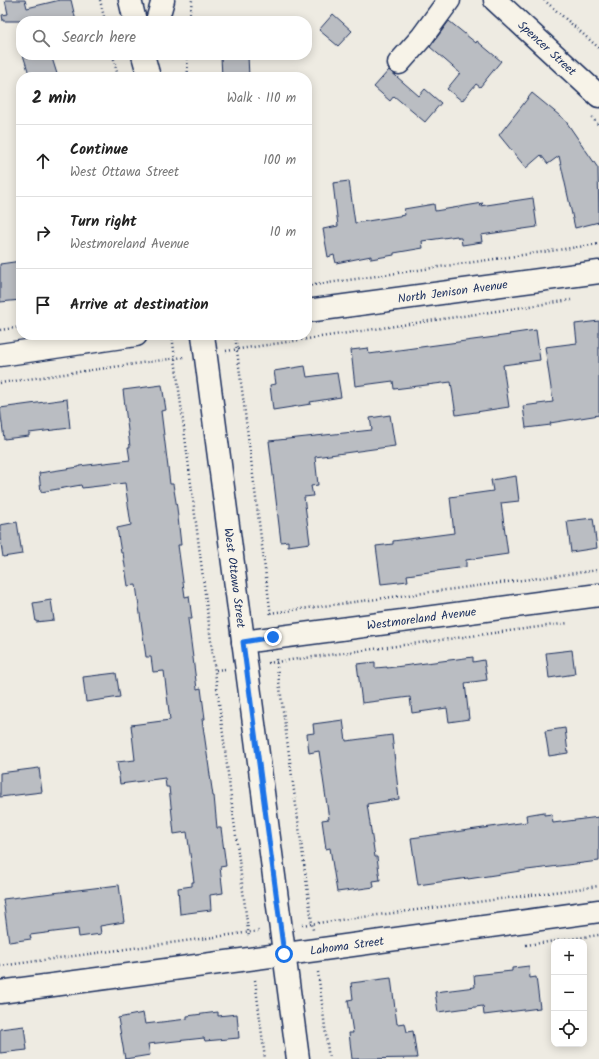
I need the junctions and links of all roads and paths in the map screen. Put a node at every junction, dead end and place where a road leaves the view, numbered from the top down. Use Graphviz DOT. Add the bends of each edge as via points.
graph roads {
  1 [pos="100,0"];
  2 [pos="130,0"];
  3 [pos="163,0"];
  4 [pos="192,0"];
  5 [pos="449,0"];
  6 [pos="495,0"];
  7 [pos="544,0"];
  8 [pos="104,16"];
  9 [pos="134,16"];
  10 [pos="158,16"];
  11 [pos="190,16"];
  12 [pos="599,48"];
  13 [pos="114,60"];
  14 [pos="144,60"];
  15 [pos="187,60"];
  16 [pos="399,63"];
  17 [pos="117,72"];
  18 [pos="148,72"];
  19 [pos="188,72"];
  20 [pos="599,96"];
  21 [pos="599,244"];
  22 [pos="599,272"];
  23 [pos="312,285"];
  24 [pos="575,299"];
  25 [pos="312,310"];
  26 [pos="16,328"];
  27 [pos="0,330"];
  28 [pos="312,338"];
  29 [pos="102,340"];
  30 [pos="173,340"];
  31 [pos="236,340"];
  32 [pos="298,340"];
  33 [pos="204,344"];
  34 [pos="237,349"];
  35 [pos="0,355"];
  36 [pos="176,358"];
  37 [pos="0,384"];
  38 [pos="599,570"];
  39 [pos="599,595"];
  40 [pos="270,613"];
  41 [pos="575,622"];
  42 [pos="273,637"];
  43 [pos="243,642"];
  44 [pos="277,662"];
  45 [pos="246,666"];
  46 [pos="216,670"];
  47 [pos="599,911"];
  48 [pos="316,950"];
  49 [pos="284,954"];
  50 [pos="252,958"];
  51 [pos="0,992"];
  52 [pos="265,1059"];
  53 [pos="298,1059"];
  54 [pos="329,1059"];
  1 -- 8 [label="path"];
  2 -- 9 [label="street"];
  3 -- 10 [label="street"];
  4 -- 11 [label="path"];
  5 -- 16 [label="street"];
  6 -- 20 [label="street, Spencer Street"];
  7 -- 12 [label="path"];
  13 -- 17 [label="path"];
  14 -- 18 [label="street"];
  15 -- 19 [label="path"];
  21 -- 23 [label="path"];
  22 -- 25 [label="street, North Jenison Avenue"];
  24 -- 28 [label="path"];
  26 -- 27 [label="path"];
  29 -- 35 [label="street"];
  30 -- 36 [label="path"];
  31 -- 34 [label="path"];
  32 -- 34 [label="path"];
  33 -- 34 [label="path"];
  33 -- 36 [label="path"];
  33 -- 43 [label="street, West Ottawa Street"];
  34 -- 40 [label="path"];
  36 -- 37 [label="path"];
  36 -- 46 [label="path"];
  38 -- 40 [label="path"];
  39 -- 42 [label="street, Westmoreland Avenue"];
  40 -- 42 [label="path"];
  41 -- 44 [label="path"];
  42 -- 43 [label="street, Westmoreland Avenue"];
  42 -- 44 [label="path"];
  43 -- 45 [label="street, West Ottawa Street"];
  44 -- 45 [label="path"];
  44 -- 48 [label="path"];
  45 -- 46 [label="path"];
  45 -- 49 [label="street, West Ottawa Street"];
  46 -- 50 [label="path"];
  47 -- 48 [label="street, Lahoma Street"];
  48 -- 49 [label="street, Lahoma Street"];
  48 -- 54 [label="path"];
  49 -- 50 [label="street, Lahoma Street"];
  49 -- 53 [label="street, West Ottawa Street"];
  50 -- 51 [label="street, Lahoma Street"];
  50 -- 52 [label="path"];
}
